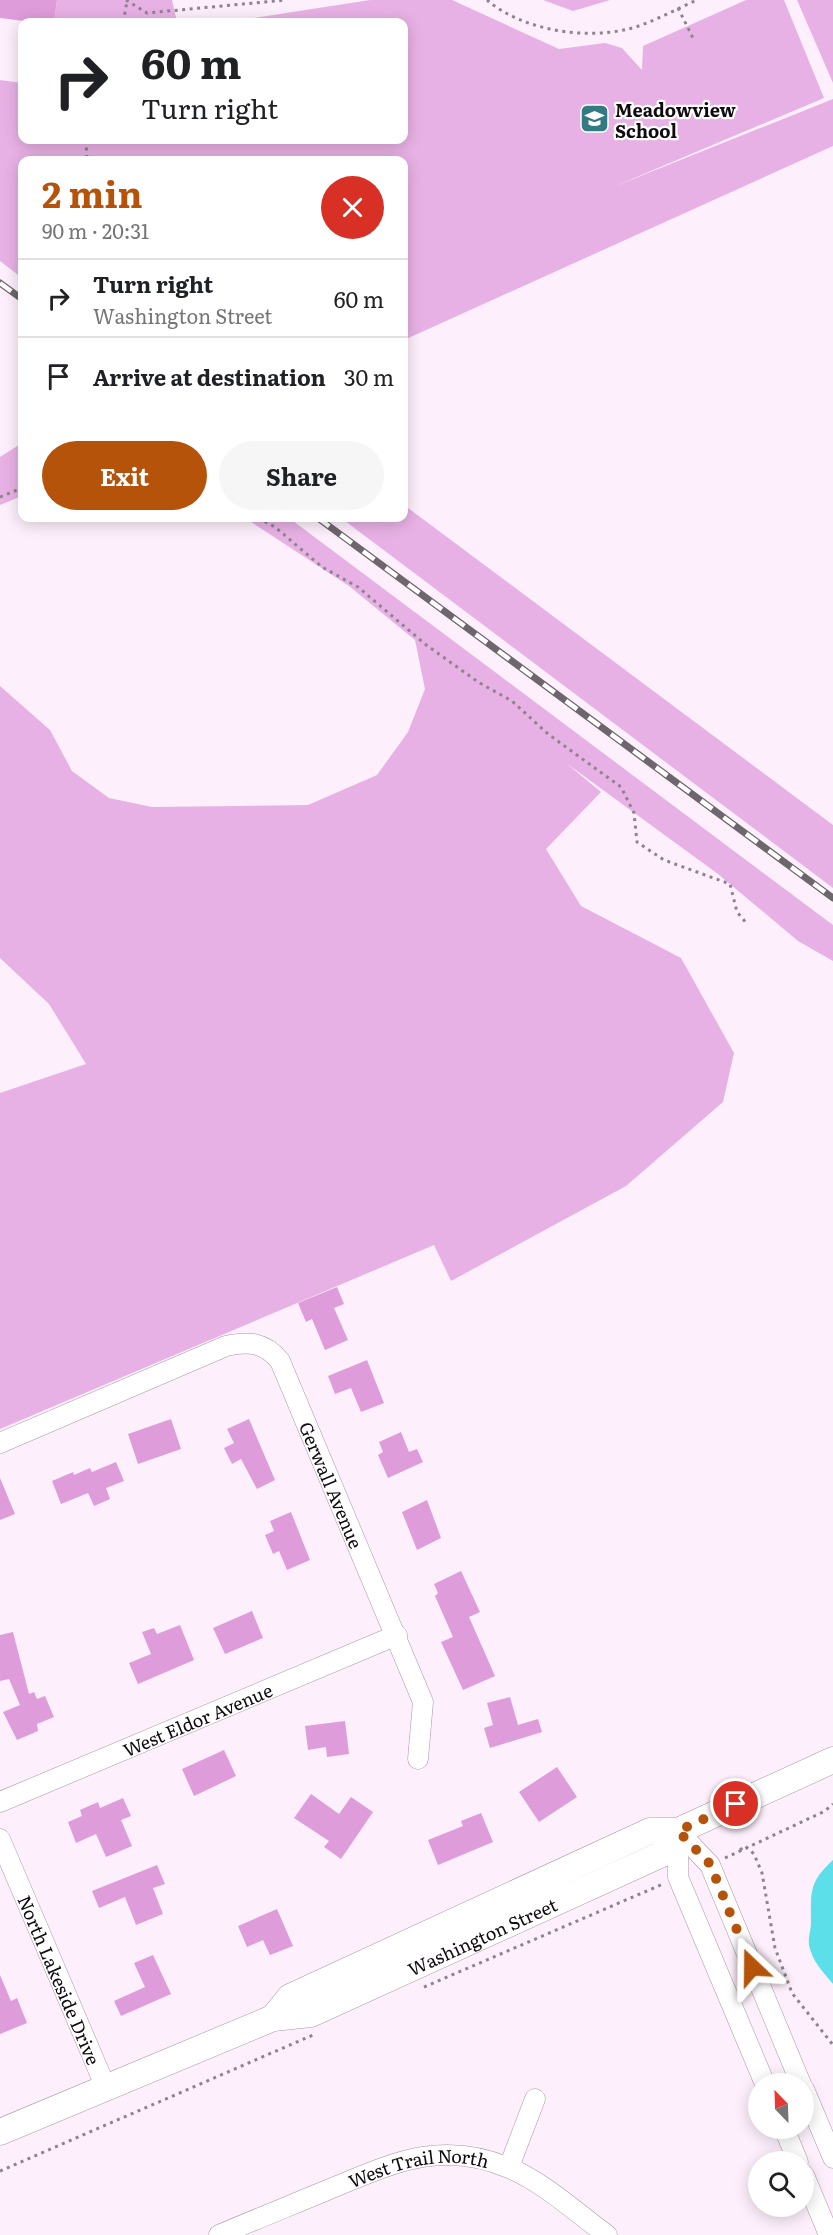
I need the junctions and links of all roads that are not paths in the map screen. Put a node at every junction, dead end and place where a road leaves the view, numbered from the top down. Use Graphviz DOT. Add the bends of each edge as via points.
graph roads {
  1 [pos="0,1443"];
  2 [pos="397,1635"];
  3 [pos="418,1760"];
  4 [pos="833,1760"];
  5 [pos="0,1802"];
  6 [pos="678,1831"];
  7 [pos="0,1839"];
  8 [pos="760,2073"];
  9 [pos="796,2073"];
  10 [pos="106,2088"];
  11 [pos="535,2099"];
  12 [pos="814,2113"];
  13 [pos="0,2132"];
  14 [pos="833,2158"];
  15 [pos="509,2168"];
  16 [pos="814,2198"];
  17 [pos="219,2235"];
  18 [pos="607,2235"];
  19 [pos="830,2235"];
  1 -- 2 [label="street, Gerwall Avenue" via="226,1346 242,1342 266,1346 280,1361"];
  2 -- 3 [label="street, Gerwall Avenue" via="423,1702"];
  2 -- 5 [label="street, West Eldor Avenue"];
  4 -- 6 [label="main road, Washington Street"];
  6 -- 8 [label="street" via="678,1877"];
  6 -- 9 [label="street" via="710,1864"];
  6 -- 10 [label="main road, Washington Street" via="650,1831 290,1997 273,2018"];
  7 -- 10 [label="street, North Lakeside Drive"];
  10 -- 13 [label="main road, Washington Street"];
  11 -- 15 [label="street"];
  12 -- 14 [label="street"];
  15 -- 17 [label="street, West Trail North" via="460,2155 396,2162"];
  15 -- 18 [label="street, West Trail North"];
  16 -- 19 [label="street"];
}
